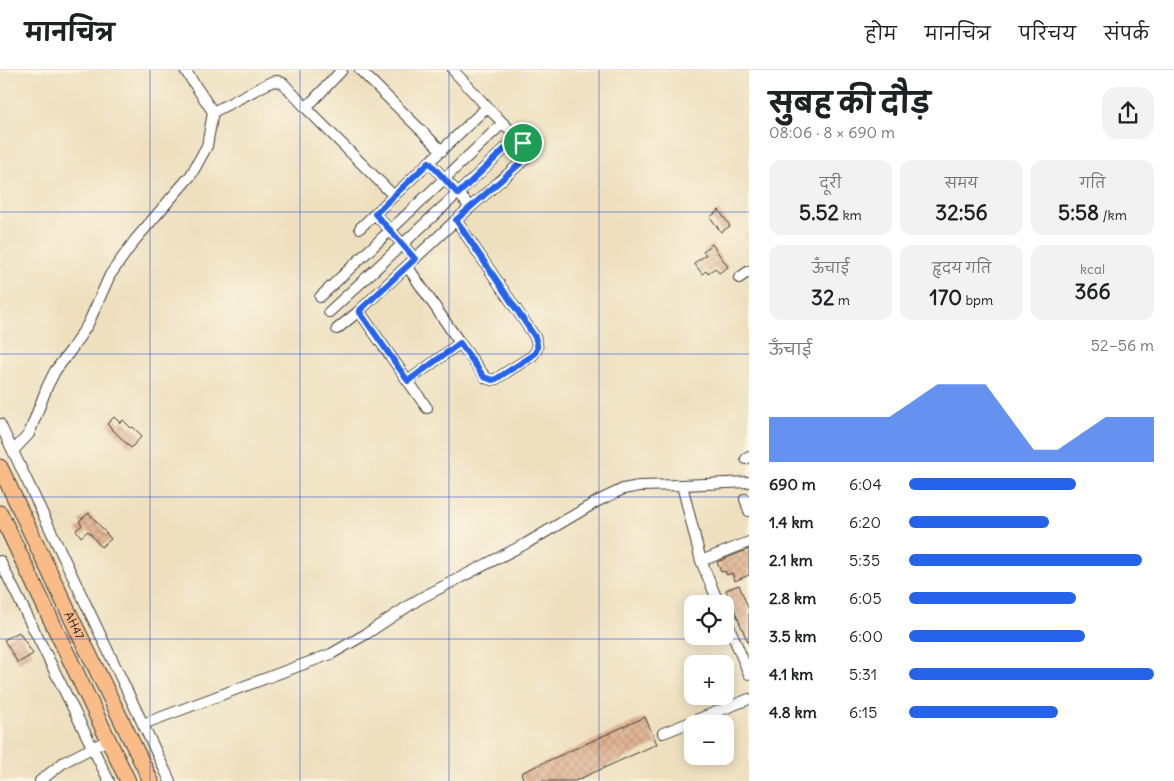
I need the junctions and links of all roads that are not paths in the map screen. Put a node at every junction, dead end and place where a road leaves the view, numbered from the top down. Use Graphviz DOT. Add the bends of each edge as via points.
graph roads {
  1 [pos="185,70"];
  2 [pos="342,70"];
  3 [pos="360,70"];
  4 [pos="453,70"];
  5 [pos="487,107"];
  6 [pos="306,108"];
  7 [pos="213,112"];
  8 [pos="502,123"];
  9 [pos="517,137"];
  10 [pos="442,151"];
  11 [pos="429,162"];
  12 [pos="444,179"];
  13 [pos="458,194"];
  14 [pos="394,196"];
  15 [pos="470,207"];
  16 [pos="375,214"];
  17 [pos="456,220"];
  18 [pos="360,228"];
  19 [pos="390,230"];
  20 [pos="403,244"];
  21 [pos="411,262"];
  22 [pos="749,271"];
  23 [pos="739,278"];
  24 [pos="320,297"];
  25 [pos="359,311"];
  26 [pos="329,312"];
  27 [pos="337,329"];
  28 [pos="460,343"];
  29 [pos="408,381"];
  30 [pos="427,408"];
  31 [pos="0,424"];
  32 [pos="13,451"];
  33 [pos="0,468"];
  34 [pos="749,482"];
  35 [pos="682,485"];
  36 [pos="745,498"];
  37 [pos="749,511"];
  38 [pos="0,513"];
  39 [pos="749,542"];
  40 [pos="701,561"];
  41 [pos="0,562"];
  42 [pos="715,595"];
  43 [pos="734,638"];
  44 [pos="749,674"];
  45 [pos="749,699"];
  46 [pos="143,724"];
  47 [pos="663,733"];
  48 [pos="108,740"];
  49 [pos="92,747"];
  50 [pos="40,781"];
  51 [pos="109,781"];
  52 [pos="128,781"];
  53 [pos="151,781"];
  54 [pos="170,781"];
  1 -- 7 [label="street"];
  2 -- 6 [label="street"];
  3 -- 10 [label="street"];
  4 -- 5 [label="street"];
  5 -- 8 [label="street"];
  5 -- 10 [label="street"];
  6 -- 7 [label="street" via="283,83 277,81"];
  6 -- 14 [label="street"];
  7 -- 32 [label="street" via="207,146 191,175 135,240 110,275 88,324 47,386 29,434"];
  8 -- 9 [label="street"];
  8 -- 12 [label="street"];
  9 -- 13 [label="street"];
  9 -- 15 [label="street" via="527,150 524,160"];
  10 -- 11 [label="street"];
  11 -- 12 [label="street"];
  11 -- 14 [label="street"];
  12 -- 13 [label="street"];
  12 -- 19 [label="street"];
  13 -- 15 [label="street"];
  13 -- 20 [label="street"];
  14 -- 16 [label="street"];
  15 -- 17 [label="street"];
  16 -- 18 [label="street"];
  16 -- 19 [label="street"];
  17 -- 21 [label="street"];
  17 -- 28 [label="street" via="538,345 532,356 492,380 484,377"];
  19 -- 20 [label="street"];
  19 -- 24 [label="street"];
  20 -- 21 [label="street"];
  20 -- 26 [label="street"];
  21 -- 25 [label="street"];
  21 -- 28 [label="street"];
  22 -- 23 [label="street"];
  25 -- 27 [label="street"];
  25 -- 29 [label="street"];
  28 -- 29 [label="street"];
  29 -- 30 [label="street"];
  31 -- 32 [label="street"];
  32 -- 46 [label="street"];
  33 -- 53 [label="highway, AH47"];
  34 -- 35 [label="street"];
  35 -- 40 [label="street"];
  35 -- 46 [label="street" via="623,489 419,599 331,654"];
  36 -- 37 [label="street"];
  38 -- 48 [label="highway, AH47"];
  39 -- 40 [label="street"];
  40 -- 42 [label="street"];
  41 -- 49 [label="street"];
  43 -- 44 [label="street"];
  45 -- 47 [label="street"];
  46 -- 54 [label="street"];
  48 -- 49 [label="street"];
  48 -- 52 [label="highway, AH47"];
  49 -- 50 [label="street" via="64,762"];
  49 -- 51 [label="street"];
}
